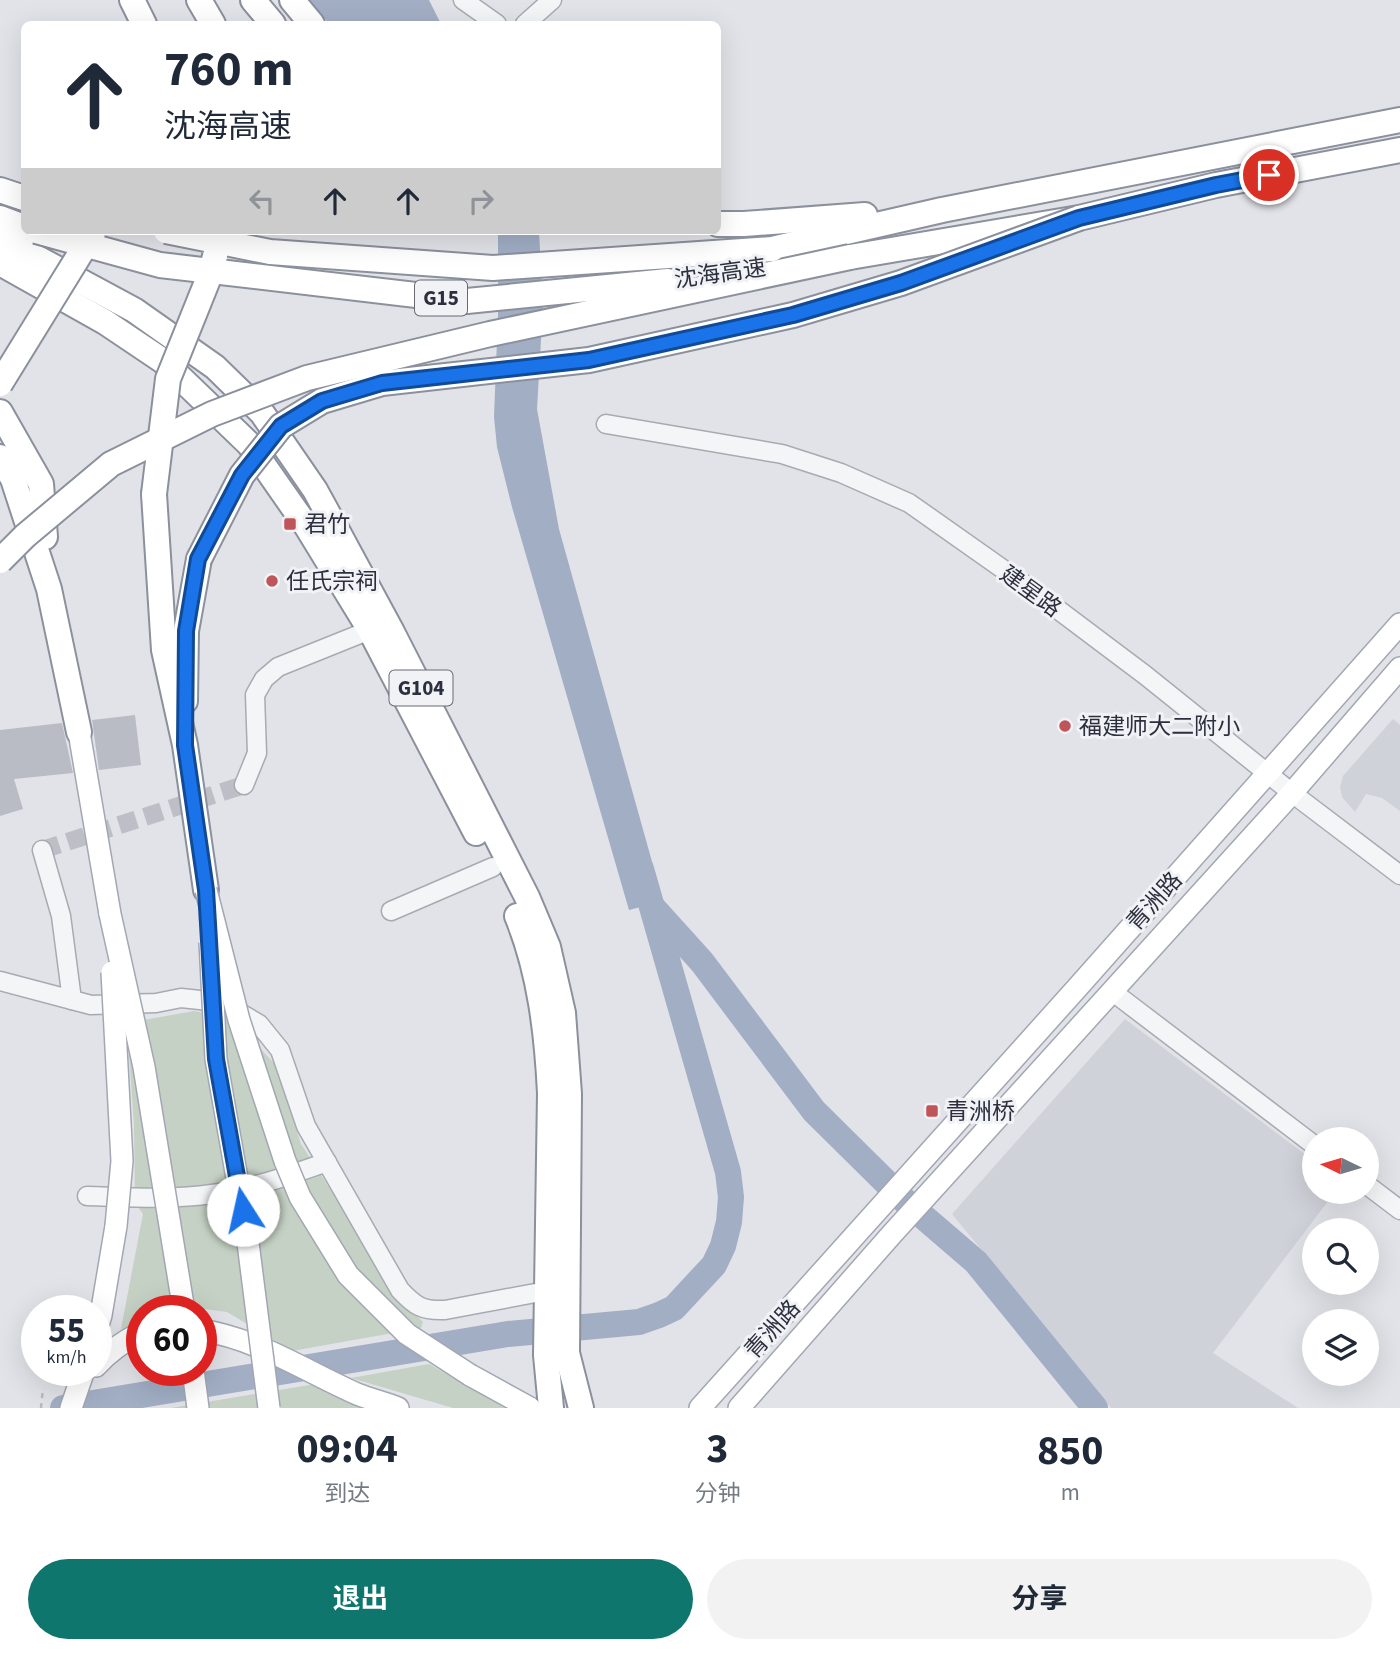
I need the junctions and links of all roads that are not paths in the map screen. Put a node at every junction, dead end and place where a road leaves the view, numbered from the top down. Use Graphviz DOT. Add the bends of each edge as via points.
graph roads {
  1 [pos="132,0"];
  2 [pos="200,0"];
  3 [pos="253,0"];
  4 [pos="292,0"];
  5 [pos="463,0"];
  6 [pos="552,0"];
  7 [pos="142,21"];
  8 [pos="211,21"];
  9 [pos="270,21"];
  10 [pos="310,21"];
  11 [pos="493,21"];
  12 [pos="528,21"];
  13 [pos="1400,120"];
  14 [pos="1400,150"];
  15 [pos="0,190"];
  16 [pos="21,197"];
  17 [pos="942,210"];
  18 [pos="0,218"];
  19 [pos="1079,218"];
  20 [pos="721,224"];
  21 [pos="21,226"];
  22 [pos="51,235"];
  23 [pos="91,235"];
  24 [pos="186,235"];
  25 [pos="220,235"];
  26 [pos="0,238"];
  27 [pos="850,257"];
  28 [pos="0,263"];
  29 [pos="0,384"];
  30 [pos="0,412"];
  31 [pos="606,424"];
  32 [pos="0,457"];
  33 [pos="0,561"];
  34 [pos="49,589"];
  35 [pos="1400,624"];
  36 [pos="370,630"];
  37 [pos="1400,668"];
  38 [pos="79,732"];
  39 [pos="185,745"];
  40 [pos="1268,773"];
  41 [pos="244,785"];
  42 [pos="1292,793"];
  43 [pos="42,850"];
  44 [pos="493,867"];
  45 [pos="1400,875"];
  46 [pos="206,890"];
  47 [pos="391,911"];
  48 [pos="110,914"];
  49 [pos="1119,940"];
  50 [pos="1141,961"];
  51 [pos="0,981"];
  52 [pos="1113,992"];
  53 [pos="72,1000"];
  54 [pos="1302,1136"];
  55 [pos="327,1162"];
  56 [pos="1379,1194"];
  57 [pos="87,1196"];
  58 [pos="1400,1210"];
  59 [pos="557,1291"];
  60 [pos="105,1295"];
  61 [pos="181,1295"];
  62 [pos="217,1332"];
  63 [pos="557,1354"];
  64 [pos="79,1386"];
  65 [pos="195,1386"];
  66 [pos="71,1408"];
  67 [pos="198,1408"];
  68 [pos="269,1408"];
  69 [pos="398,1408"];
  70 [pos="530,1408"];
  71 [pos="551,1408"];
  72 [pos="581,1408"];
  73 [pos="700,1408"];
  74 [pos="739,1408"];
  1 -- 7 [label="highway"];
  2 -- 8 [label="highway"];
  3 -- 9 [label="highway"];
  4 -- 10 [label="highway"];
  5 -- 11 [label="street"];
  6 -- 12 [label="street"];
  13 -- 17 [label="highway, 沈海高速 / G15"];
  14 -- 19 [label="highway, 沈海高速 / G15" via="1216,185"];
  15 -- 16 [label="highway"];
  17 -- 20 [label="highway"];
  17 -- 24 [label="highway, 沈海高速 / G15, bridge" via="772,249 493,268 270,252"];
  18 -- 21 [label="highway"];
  19 -- 27 [label="highway, 沈海高速 / G15, bridge"];
  19 -- 39 [label="highway, bridge" via="901,283 793,315 589,360 382,383 322,401 281,426 242,475 198,559 186,631"];
  22 -- 27 [label="highway, 沈海高速 / G15, bridge" via="160,265 467,301 634,286"];
  23 -- 29 [label="highway, bridge"];
  25 -- 39 [label="highway, bridge" via="211,272 168,379 153,494 164,650"];
  26 -- 59 [label="highway, G104" via="134,310 215,367 262,413 315,489 344,543 521,885 548,947 563,1013 567,1061"];
  27 -- 33 [label="highway, bridge" via="307,378 212,414 111,464"];
  28 -- 36 [label="highway, G104" via="105,322 163,361 206,402 248,444 307,527"];
  30 -- 34 [label="highway" via="41,484"];
  31 -- 40 [label="street, 建星路" via="782,454 892,494 1057,609"];
  32 -- 34 [label="highway" via="13,479"];
  34 -- 38 [label="highway"];
  35 -- 40 [label="main road, 青洲路"];
  36 -- 41 [label="street" via="278,667 264,679 255,695 257,753"];
  36 -- 44 [label="highway, G104"];
  37 -- 42 [label="main road, 青洲路"];
  38 -- 48 [label="main road"];
  39 -- 46 [label="highway"];
  40 -- 42 [label="street, 建星路"];
  40 -- 49 [label="main road, 青洲路"];
  42 -- 45 [label="street, 建星路"];
  42 -- 50 [label="main road, 青洲路"];
  43 -- 53 [label="street" via="61,916"];
  44 -- 47 [label="street"];
  44 -- 59 [label="highway, G104" via="527,940 541,1002 550,1093"];
  46 -- 68 [label="main road, bridge" via="216,1059 247,1235"];
  46 -- 70 [label="main road, bridge" via="239,1020 285,1161 300,1197 348,1275 407,1334"];
  48 -- 60 [label="main road, bridge" via="122,1161"];
  48 -- 61 [label="main road, bridge" via="144,1067"];
  49 -- 50 [label="main road"];
  49 -- 73 [label="main road, 青洲路"];
  50 -- 52 [label="main road, 青洲路"];
  51 -- 53 [label="street"];
  52 -- 54 [label="street"];
  52 -- 74 [label="main road, 青洲路"];
  53 -- 55 [label="street" via="90,1005 200,1000 230,1007 259,1024 280,1050 306,1126"];
  55 -- 57 [label="street" via="273,1181 210,1195"];
  55 -- 59 [label="street" via="400,1290 413,1304 429,1311 444,1310"];
  56 -- 58 [label="street"];
  59 -- 63 [label="highway, G104"];
  62 -- 69 [label="main road"];
  63 -- 71 [label="highway, G104"];
  63 -- 72 [label="highway, G104"];
  64 -- 66 [label="main road"];
  65 -- 67 [label="main road"];
}
